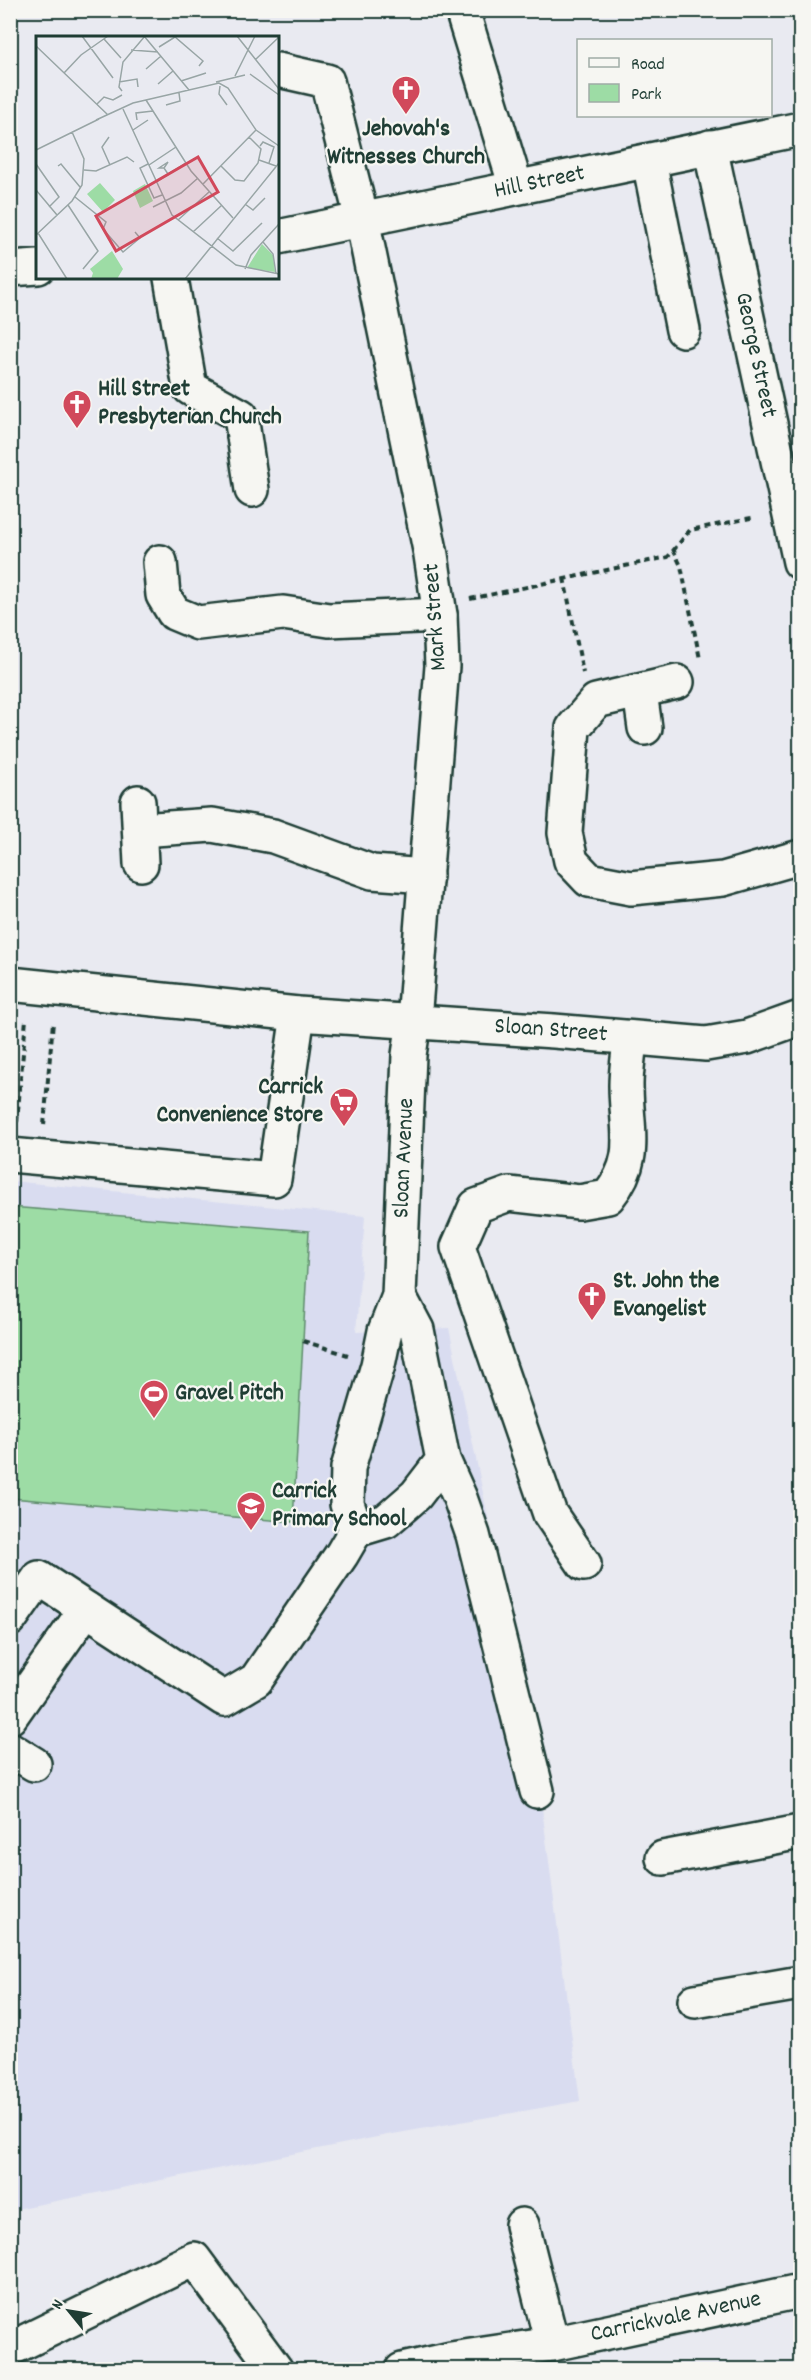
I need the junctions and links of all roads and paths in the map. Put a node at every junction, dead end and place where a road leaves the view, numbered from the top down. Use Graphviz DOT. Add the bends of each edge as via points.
graph roads {
  1 [pos="462,10"];
  2 [pos="279,70"];
  3 [pos="801,129"];
  4 [pos="710,147"];
  5 [pos="649,161"];
  6 [pos="516,187"];
  7 [pos="362,219"];
  8 [pos="279,237"];
  9 [pos="36,267"];
  10 [pos="10,268"];
  11 [pos="171,279"];
  12 [pos="683,330"];
  13 [pos="252,490"];
  14 [pos="789,510"];
  15 [pos="673,549"];
  16 [pos="160,562"];
  17 [pos="801,562"];
  18 [pos="564,578"];
  19 [pos="440,615"];
  20 [pos="677,682"];
  21 [pos="640,692"];
  22 [pos="596,701"];
  23 [pos="645,728"];
  24 [pos="801,857"];
  25 [pos="141,864"];
  26 [pos="426,876"];
  27 [pos="32,986"];
  28 [pos="298,1014"];
  29 [pos="801,1018"];
  30 [pos="414,1021"];
  31 [pos="630,1038"];
  32 [pos="22,1156"];
  33 [pos="399,1296"];
  34 [pos="303,1341"];
  35 [pos="378,1365"];
  36 [pos="444,1460"];
  37 [pos="356,1530"];
  38 [pos="584,1564"];
  39 [pos="86,1609"];
  40 [pos="10,1619"];
  41 [pos="10,1717"];
  42 [pos="537,1791"];
  43 [pos="801,1832"];
  44 [pos="663,1858"];
  45 [pos="801,1983"];
  46 [pos="695,2001"];
  47 [pos="522,2225"];
  48 [pos="801,2291"];
  49 [pos="552,2344"];
  50 [pos="10,2349"];
  51 [pos="276,2370"];
  52 [pos="402,2370"];
  1 -- 6 [label="street"];
  2 -- 7 [label="street, Mark Street" via="327,81"];
  3 -- 4 [label="street, Hill Street"];
  4 -- 5 [label="street, Hill Street"];
  4 -- 14 [label="street, George Street"];
  5 -- 6 [label="street, Hill Street"];
  5 -- 12 [label="street"];
  6 -- 7 [label="street, Hill Street"];
  7 -- 8 [label="street, Hill Street"];
  7 -- 19 [label="street, Mark Street"];
  9 -- 10 [label="street"];
  11 -- 13 [label="street" via="190,388 241,416"];
  14 -- 15 [label="path" via="690,530"];
  14 -- 17 [label="street, George Street"];
  15 -- 18 [label="path" via="668,557"];
  15 -- 20 [label="path" via="681,566 700,659"];
  16 -- 19 [label="street" via="163,595 174,613 198,623 283,614 329,620"];
  18 -- 19 [label="path" via="472,598"];
  18 -- 22 [label="path" via="583,672"];
  19 -- 26 [label="street, Mark Street" via="442,666"];
  20 -- 21 [label="street"];
  21 -- 22 [label="street"];
  21 -- 23 [label="street"];
  22 -- 24 [label="street" via="573,728 565,832 571,861 589,880 632,888 723,879"];
  25 -- 26 [label="street" via="139,816 273,837 372,872"];
  26 -- 30 [label="street, Mark Street"];
  27 -- 28 [label="street, Sloan Street"];
  27 -- 32 [label="path"];
  27 -- 32 [label="path"];
  28 -- 30 [label="street, Sloan Street"];
  28 -- 32 [label="street" via="274,1179"];
  29 -- 31 [label="street, Sloan Street" via="747,1037 706,1044"];
  30 -- 31 [label="street, Sloan Street"];
  30 -- 33 [label="street, Sloan Avenue"];
  31 -- 38 [label="street" via="626,1086 631,1141 621,1181 608,1197 579,1202 509,1194 476,1206 458,1247 550,1514"];
  33 -- 35 [label="street" via="385,1331"];
  33 -- 36 [label="street" via="417,1330"];
  34 -- 35 [label="path"];
  35 -- 37 [label="street" via="348,1468 347,1504"];
  36 -- 37 [label="street" via="416,1495 386,1521"];
  36 -- 42 [label="street" via="473,1535"];
  37 -- 39 [label="street" via="256,1680 224,1699"];
  39 -- 40 [label="street" via="39,1578"];
  39 -- 41 [label="street"];
  43 -- 44 [label="street"];
  45 -- 46 [label="street"];
  47 -- 49 [label="street"];
  48 -- 49 [label="street, Carrickvale Avenue"];
  49 -- 52 [label="street, Carrickvale Avenue"];
  50 -- 51 [label="street" via="194,2259"];
}
